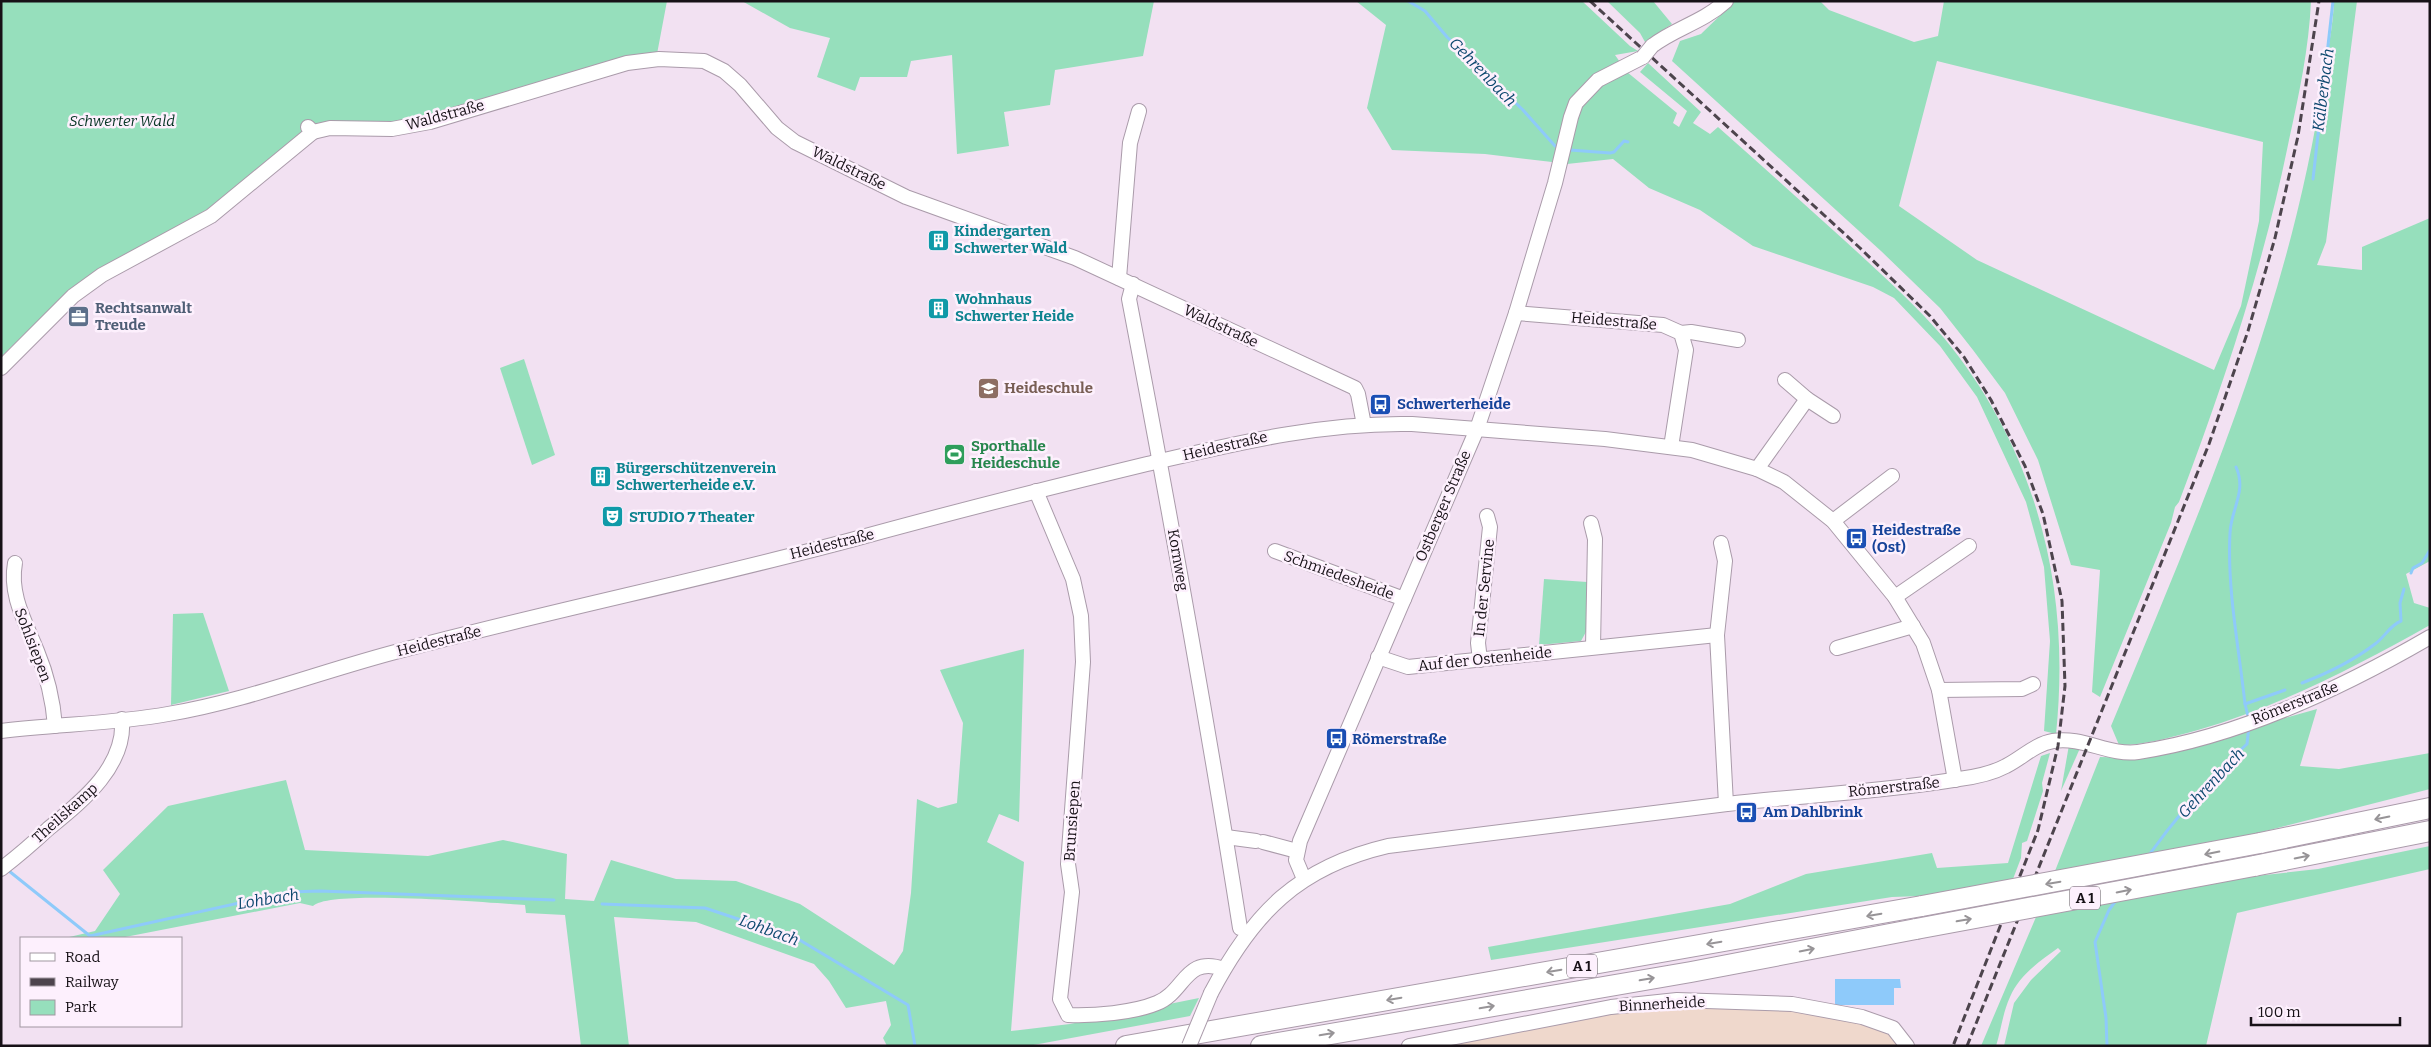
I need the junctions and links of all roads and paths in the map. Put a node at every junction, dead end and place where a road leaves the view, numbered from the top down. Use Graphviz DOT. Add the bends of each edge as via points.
graph roads {
  1 [pos="1726,1"];
  2 [pos="1139,111"];
  3 [pos="1119,278"];
  4 [pos="1133,284"];
  5 [pos="1516,313"];
  6 [pos="1680,334"];
  7 [pos="1738,340"];
  8 [pos="1,368"];
  9 [pos="1784,380"];
  10 [pos="1807,399"];
  11 [pos="1833,416"];
  12 [pos="1364,425"];
  13 [pos="1477,429"];
  14 [pos="1671,446"];
  15 [pos="1160,461"];
  16 [pos="1757,469"];
  17 [pos="1892,476"];
  18 [pos="1036,491"];
  19 [pos="1487,516"];
  20 [pos="1833,520"];
  21 [pos="1591,523"];
  22 [pos="1721,543"];
  23 [pos="1969,546"];
  24 [pos="1274,551"];
  25 [pos="15,563"];
  26 [pos="1895,597"];
  27 [pos="1404,598"];
  28 [pos="1913,626"];
  29 [pos="1717,635"];
  30 [pos="2430,637"];
  31 [pos="1593,647"];
  32 [pos="1837,648"];
  33 [pos="1378,658"];
  34 [pos="1480,660"];
  35 [pos="2033,684"];
  36 [pos="1939,690"];
  37 [pos="122,719"];
  38 [pos="56,726"];
  39 [pos="1,731"];
  40 [pos="1955,780"];
  41 [pos="1726,804"];
  42 [pos="2430,808"];
  43 [pos="2430,831"];
  44 [pos="1226,837"];
  45 [pos="1297,851"];
  46 [pos="1,869"];
  47 [pos="1304,879"];
  48 [pos="1240,928"];
  49 [pos="1224,969"];
  50 [pos="1126,1046"];
  51 [pos="1189,1046"];
  52 [pos="1261,1046"];
  53 [pos="1409,1046"];
  54 [pos="1908,1046"];
  1 -- 5 [label="street, Ostberger Straße" via="1712,14 1660,40 1648,52 1598,80 1576,103"];
  2 -- 3 [label="street" via="1130,144"];
  3 -- 4 [label="street, Waldstraße"];
  3 -- 8 [label="street, Waldstraße" via="1075,258 906,197 795,142 777,128 724,70 704,61 659,59 627,63 430,122 392,129 311,129 212,216 102,275 72,296"];
  4 -- 12 [label="street, Waldstraße" via="1355,388"];
  4 -- 15 [label="street, Kornweg" via="1129,299"];
  5 -- 6 [label="street, Heidestraße" via="1663,325"];
  5 -- 13 [label="street, Ostberger Straße"];
  6 -- 7 [label="street, Heidestraße" via="1691,332"];
  6 -- 14 [label="street" via="1686,350"];
  9 -- 10 [label="street"];
  10 -- 11 [label="street"];
  10 -- 16 [label="street"];
  12 -- 13 [label="street, Heidestraße" via="1412,424"];
  12 -- 15 [label="street, Heidestraße" via="1272,435"];
  13 -- 14 [label="street, Heidestraße"];
  13 -- 27 [label="street, Ostberger Straße"];
  14 -- 16 [label="street, Heidestraße"];
  15 -- 18 [label="street, Heidestraße"];
  15 -- 44 [label="street, Kornweg"];
  16 -- 20 [label="street, Heidestraße" via="1784,482"];
  17 -- 20 [label="street"];
  18 -- 37 [label="street, Heidestraße" via="828,546 399,651 230,700 166,715"];
  18 -- 49 [label="street, Brunsiepen" via="1074,586 1081,616 1083,662 1068,864 1072,892 1060,999 1068,1014 1087,1016 1144,1007 1165,999 1196,968 1205,965"];
  19 -- 34 [label="street, In der Servine" via="1490,527 1478,643"];
  20 -- 26 [label="street, Heidestraße"];
  21 -- 31 [label="street" via="1595,539"];
  22 -- 29 [label="street" via="1725,561"];
  23 -- 26 [label="street"];
  24 -- 27 [label="street, Schmiedesheide"];
  25 -- 38 [label="street, Sohlsiepen" via="12,576 17,604 48,683"];
  26 -- 28 [label="street, Heidestraße"];
  27 -- 33 [label="street, Ostberger Straße"];
  28 -- 32 [label="street"];
  28 -- 36 [label="street, Heidestraße" via="1923,643"];
  29 -- 31 [label="street, Auf der Ostenheide"];
  29 -- 41 [label="street"];
  30 -- 40 [label="street, Römerstraße" via="2329,690 2236,727 2136,752 2099,748 2076,741 2054,741 2034,748 1996,772"];
  31 -- 34 [label="street, Auf der Ostenheide"];
  33 -- 34 [label="street, Auf der Ostenheide" via="1408,667"];
  33 -- 45 [label="street, Ostberger Straße"];
  35 -- 36 [label="street" via="2022,689"];
  36 -- 40 [label="street, Heidestraße"];
  37 -- 38 [label="street, Heidestraße"];
  37 -- 46 [label="street, Theilskamp" via="123,730 117,750 104,776 88,796"];
  38 -- 39 [label="street, Heidestraße"];
  40 -- 41 [label="street, Römerstraße"];
  41 -- 47 [label="street, Römerstraße" via="1388,846 1352,856"];
  42 -- 50 [label="highway, A 1, one-way, bridge" via="2260,844 1922,906"];
  52 -- 43 [label="highway, A 1, one-way, bridge" via="1681,973"];
  44 -- 45 [label="street"];
  44 -- 48 [label="street, Kornweg"];
  45 -- 47 [label="street" via="1298,868"];
  47 -- 49 [label="street" via="1255,924"];
  49 -- 51 [label="street, bridge"];
  53 -- 54 [label="street, Binnerheide" via="1611,1006 1677,1000 1792,1004 1862,1017 1892,1028"];
}
